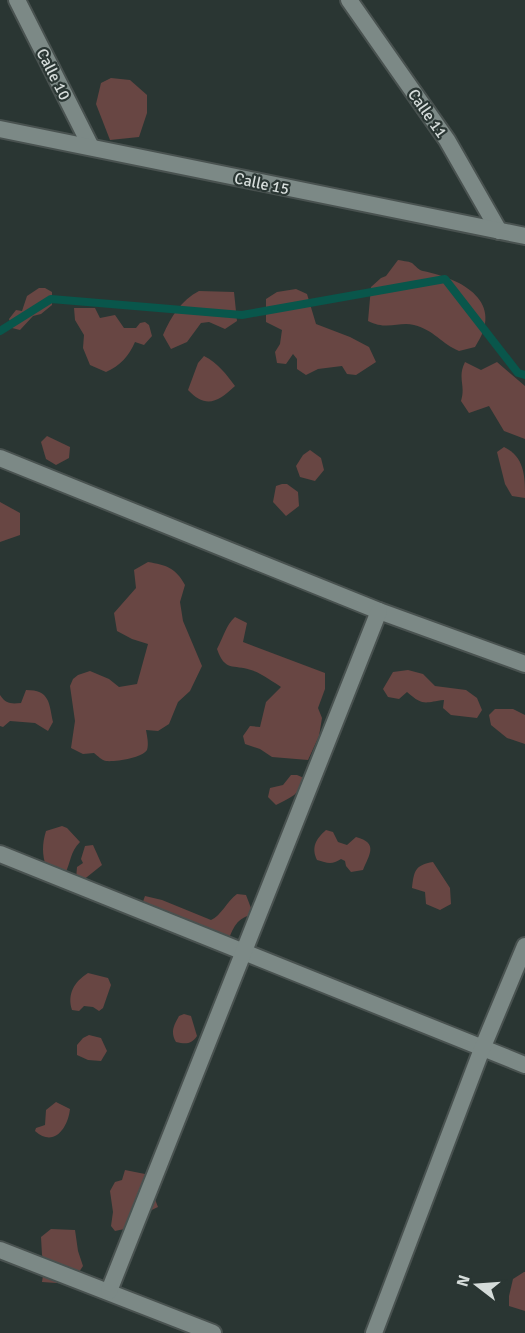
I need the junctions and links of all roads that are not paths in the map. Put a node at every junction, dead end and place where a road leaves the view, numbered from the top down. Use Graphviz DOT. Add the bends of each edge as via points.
graph roads {
  1 [pos="17,0"];
  2 [pos="349,0"];
  3 [pos="0,129"];
  4 [pos="91,147"];
  5 [pos="499,231"];
  6 [pos="525,236"];
  7 [pos="0,458"];
  8 [pos="379,610"];
  9 [pos="525,664"];
  10 [pos="0,854"];
  11 [pos="525,946"];
  12 [pos="244,953"];
  13 [pos="482,1049"];
  14 [pos="525,1065"];
  15 [pos="0,1250"];
  16 [pos="109,1291"];
  17 [pos="181,1327"];
  18 [pos="213,1333"];
  19 [pos="374,1333"];
  1 -- 4 [label="street, Calle 10"];
  2 -- 5 [label="street, Calle 11" via="447,140"];
  3 -- 4 [label="street, Calle 15"];
  4 -- 5 [label="street, Calle 15"];
  5 -- 6 [label="street, Calle 15"];
  7 -- 8 [label="street"];
  8 -- 9 [label="street"];
  8 -- 12 [label="street"];
  10 -- 12 [label="street"];
  11 -- 13 [label="street"];
  12 -- 13 [label="street"];
  12 -- 16 [label="street"];
  13 -- 14 [label="street"];
  13 -- 19 [label="street"];
  15 -- 16 [label="street"];
  16 -- 17 [label="street"];
  17 -- 18 [label="street"];
}
